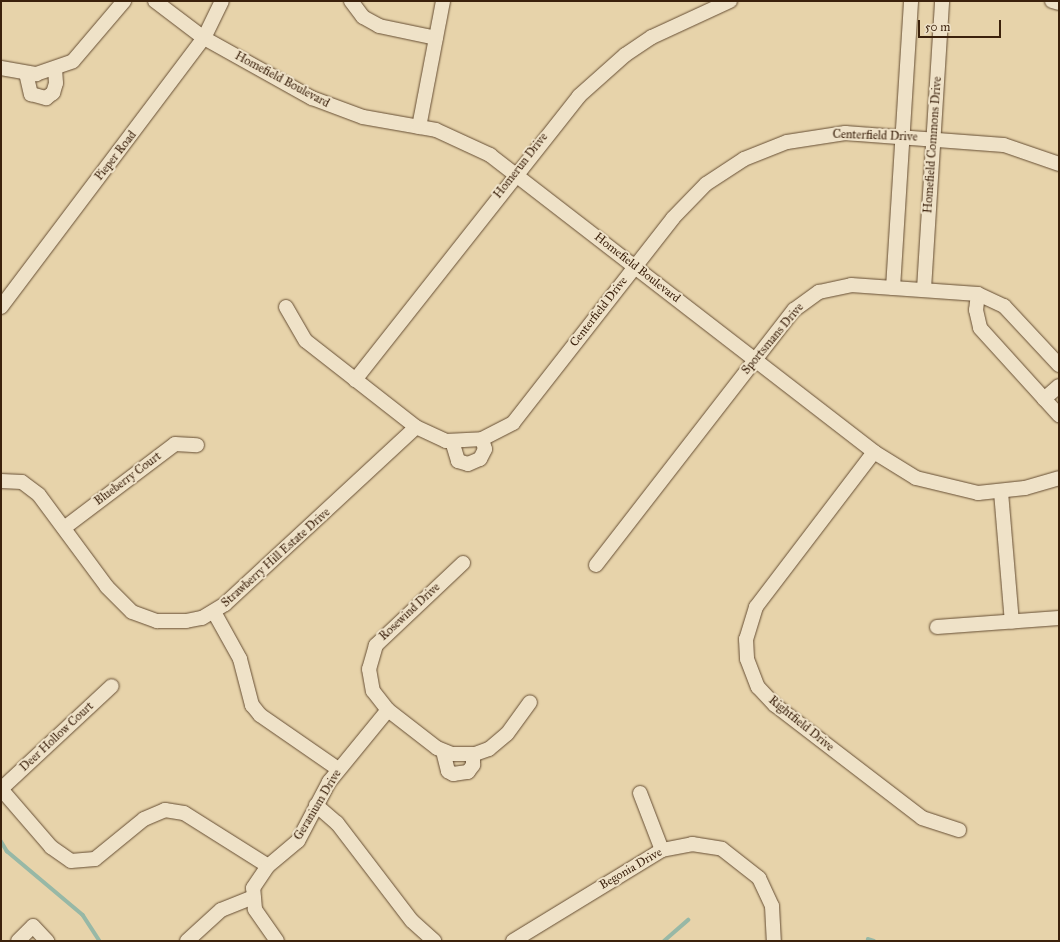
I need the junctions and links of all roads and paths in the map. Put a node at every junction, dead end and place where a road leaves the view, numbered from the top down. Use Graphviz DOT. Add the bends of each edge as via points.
graph roads {
  1 [pos="124,1"];
  2 [pos="155,1"];
  3 [pos="222,1"];
  4 [pos="351,1"];
  5 [pos="443,1"];
  6 [pos="730,1"];
  7 [pos="911,1"];
  8 [pos="942,1"];
  9 [pos="1052,1"];
  10 [pos="1059,3"];
  11 [pos="204,38"];
  12 [pos="436,38"];
  13 [pos="1,68"];
  14 [pos="55,69"];
  15 [pos="26,73"];
  16 [pos="419,127"];
  17 [pos="903,136"];
  18 [pos="933,138"];
  19 [pos="1059,164"];
  20 [pos="515,174"];
  21 [pos="634,266"];
  22 [pos="894,288"];
  23 [pos="924,289"];
  24 [pos="978,294"];
  25 [pos="1,307"];
  26 [pos="286,307"];
  27 [pos="755,360"];
  28 [pos="1059,365"];
  29 [pos="355,380"];
  30 [pos="1059,386"];
  31 [pos="1044,399"];
  32 [pos="1059,415"];
  33 [pos="416,427"];
  34 [pos="482,439"];
  35 [pos="452,441"];
  36 [pos="197,445"];
  37 [pos="874,452"];
  38 [pos="1059,478"];
  39 [pos="1,481"];
  40 [pos="1001,492"];
  41 [pos="64,528"];
  42 [pos="463,563"];
  43 [pos="596,565"];
  44 [pos="214,612"];
  45 [pos="1059,618"];
  46 [pos="1012,622"];
  47 [pos="937,627"];
  48 [pos="112,686"];
  49 [pos="530,702"];
  50 [pos="388,710"];
  51 [pos="448,752"];
  52 [pos="473,754"];
  53 [pos="338,769"];
  54 [pos="1,789"];
  55 [pos="640,793"];
  56 [pos="316,806"];
  57 [pos="959,830"];
  58 [pos="662,850"];
  59 [pos="268,866"];
  60 [pos="253,897"];
  61 [pos="18,941"];
  62 [pos="47,941"];
  63 [pos="187,941"];
  64 [pos="277,941"];
  65 [pos="434,941"];
  66 [pos="513,941"];
  67 [pos="774,941"];
  1 -- 14 [label="street" via="73,61"];
  2 -- 11 [label="street, Homefield Boulevard"];
  3 -- 11 [label="street, Pieper Road"];
  4 -- 12 [label="street" via="364,17 379,26"];
  5 -- 12 [label="street"];
  6 -- 20 [label="street, Homerun Drive" via="687,18 625,55 579,96"];
  7 -- 17 [label="street"];
  8 -- 18 [label="street, Homefield Commons Drive"];
  9 -- 10 [label="street"];
  11 -- 16 [label="street, Homefield Boulevard" via="312,98 363,117"];
  11 -- 25 [label="street, Pieper Road"];
  12 -- 16 [label="street"];
  13 -- 15 [label="street"];
  14 -- 15 [label="street"];
  14 -- 15 [label="street" via="56,83 53,93 46,98 31,94"];
  16 -- 20 [label="street, Homefield Boulevard" via="472,144"];
  17 -- 18 [label="street, Centerfield Drive"];
  17 -- 21 [label="street, Centerfield Drive" via="818,135 787,142 744,159 693,197"];
  17 -- 22 [label="street"];
  18 -- 19 [label="street, Centerfield Drive" via="1004,145"];
  18 -- 23 [label="street, Homefield Commons Drive"];
  20 -- 21 [label="street, Homefield Boulevard"];
  20 -- 29 [label="street, Homerun Drive"];
  21 -- 27 [label="street, Homefield Boulevard"];
  21 -- 34 [label="street, Centerfield Drive" via="513,423"];
  22 -- 23 [label="street, Sportsmans Drive"];
  22 -- 27 [label="street, Sportsmans Drive" via="851,285 819,292 794,310"];
  23 -- 24 [label="street, Sportsmans Drive"];
  24 -- 28 [label="street, Sportsmans Drive" via="1004,306"];
  24 -- 31 [label="street" via="976,310 980,328"];
  26 -- 29 [label="street, Centerfield Drive" via="306,341"];
  27 -- 37 [label="street, Homefield Boulevard"];
  27 -- 43 [label="street, Sportsmans Drive"];
  29 -- 33 [label="street, Centerfield Drive"];
  30 -- 31 [label="street"];
  31 -- 32 [label="street"];
  33 -- 35 [label="street, Centerfield Drive"];
  33 -- 44 [label="street, Strawberry Hill Estate Drive"];
  34 -- 35 [label="street, Centerfield Drive"];
  34 -- 35 [label="street" via="485,449 480,459 468,464 458,461"];
  36 -- 41 [label="street, Blueberry Court" via="175,444"];
  37 -- 40 [label="street, Homefield Boulevard" via="896,468 935,485 978,493"];
  37 -- 57 [label="street, Rightfield Drive" via="756,607 746,639 747,659 758,687 775,705 922,818"];
  38 -- 40 [label="street, Homefield Boulevard"];
  39 -- 41 [label="street, Strawberry Hill Estate Drive" via="12,480 31,488"];
  40 -- 46 [label="street"];
  41 -- 44 [label="street, Strawberry Hill Estate Drive" via="107,587 132,612 157,622 202,618"];
  42 -- 50 [label="street, Rosewind Drive" via="376,645 369,669 370,681 373,691"];
  44 -- 53 [label="street" via="238,653 252,705 260,715"];
  45 -- 46 [label="street"];
  46 -- 47 [label="street"];
  48 -- 54 [label="street, Deer Hollow Court"];
  49 -- 52 [label="street" via="507,734 489,749"];
  50 -- 51 [label="street, Rosewind Drive"];
  50 -- 53 [label="street, Geranium Drive"];
  51 -- 52 [label="street"];
  51 -- 52 [label="street" via="448,771 453,774 468,772 473,765"];
  53 -- 56 [label="street, Geranium Drive"];
  54 -- 59 [label="street" via="51,847 71,861 95,859 153,813 173,810"];
  55 -- 58 [label="street"];
  56 -- 59 [label="street, Geranium Drive" via="298,841"];
  56 -- 65 [label="street" via="337,823 412,921"];
  58 -- 66 [label="street, Begonia Drive"];
  58 -- 67 [label="street, Begonia Drive" via="705,845 722,849 747,865 759,878 772,906"];
  59 -- 60 [label="street, Geranium Drive" via="253,888"];
  60 -- 63 [label="street" via="221,910"];
  60 -- 64 [label="street" via="255,909"];
  61 -- 62 [label="street" via="33,926"];
}
